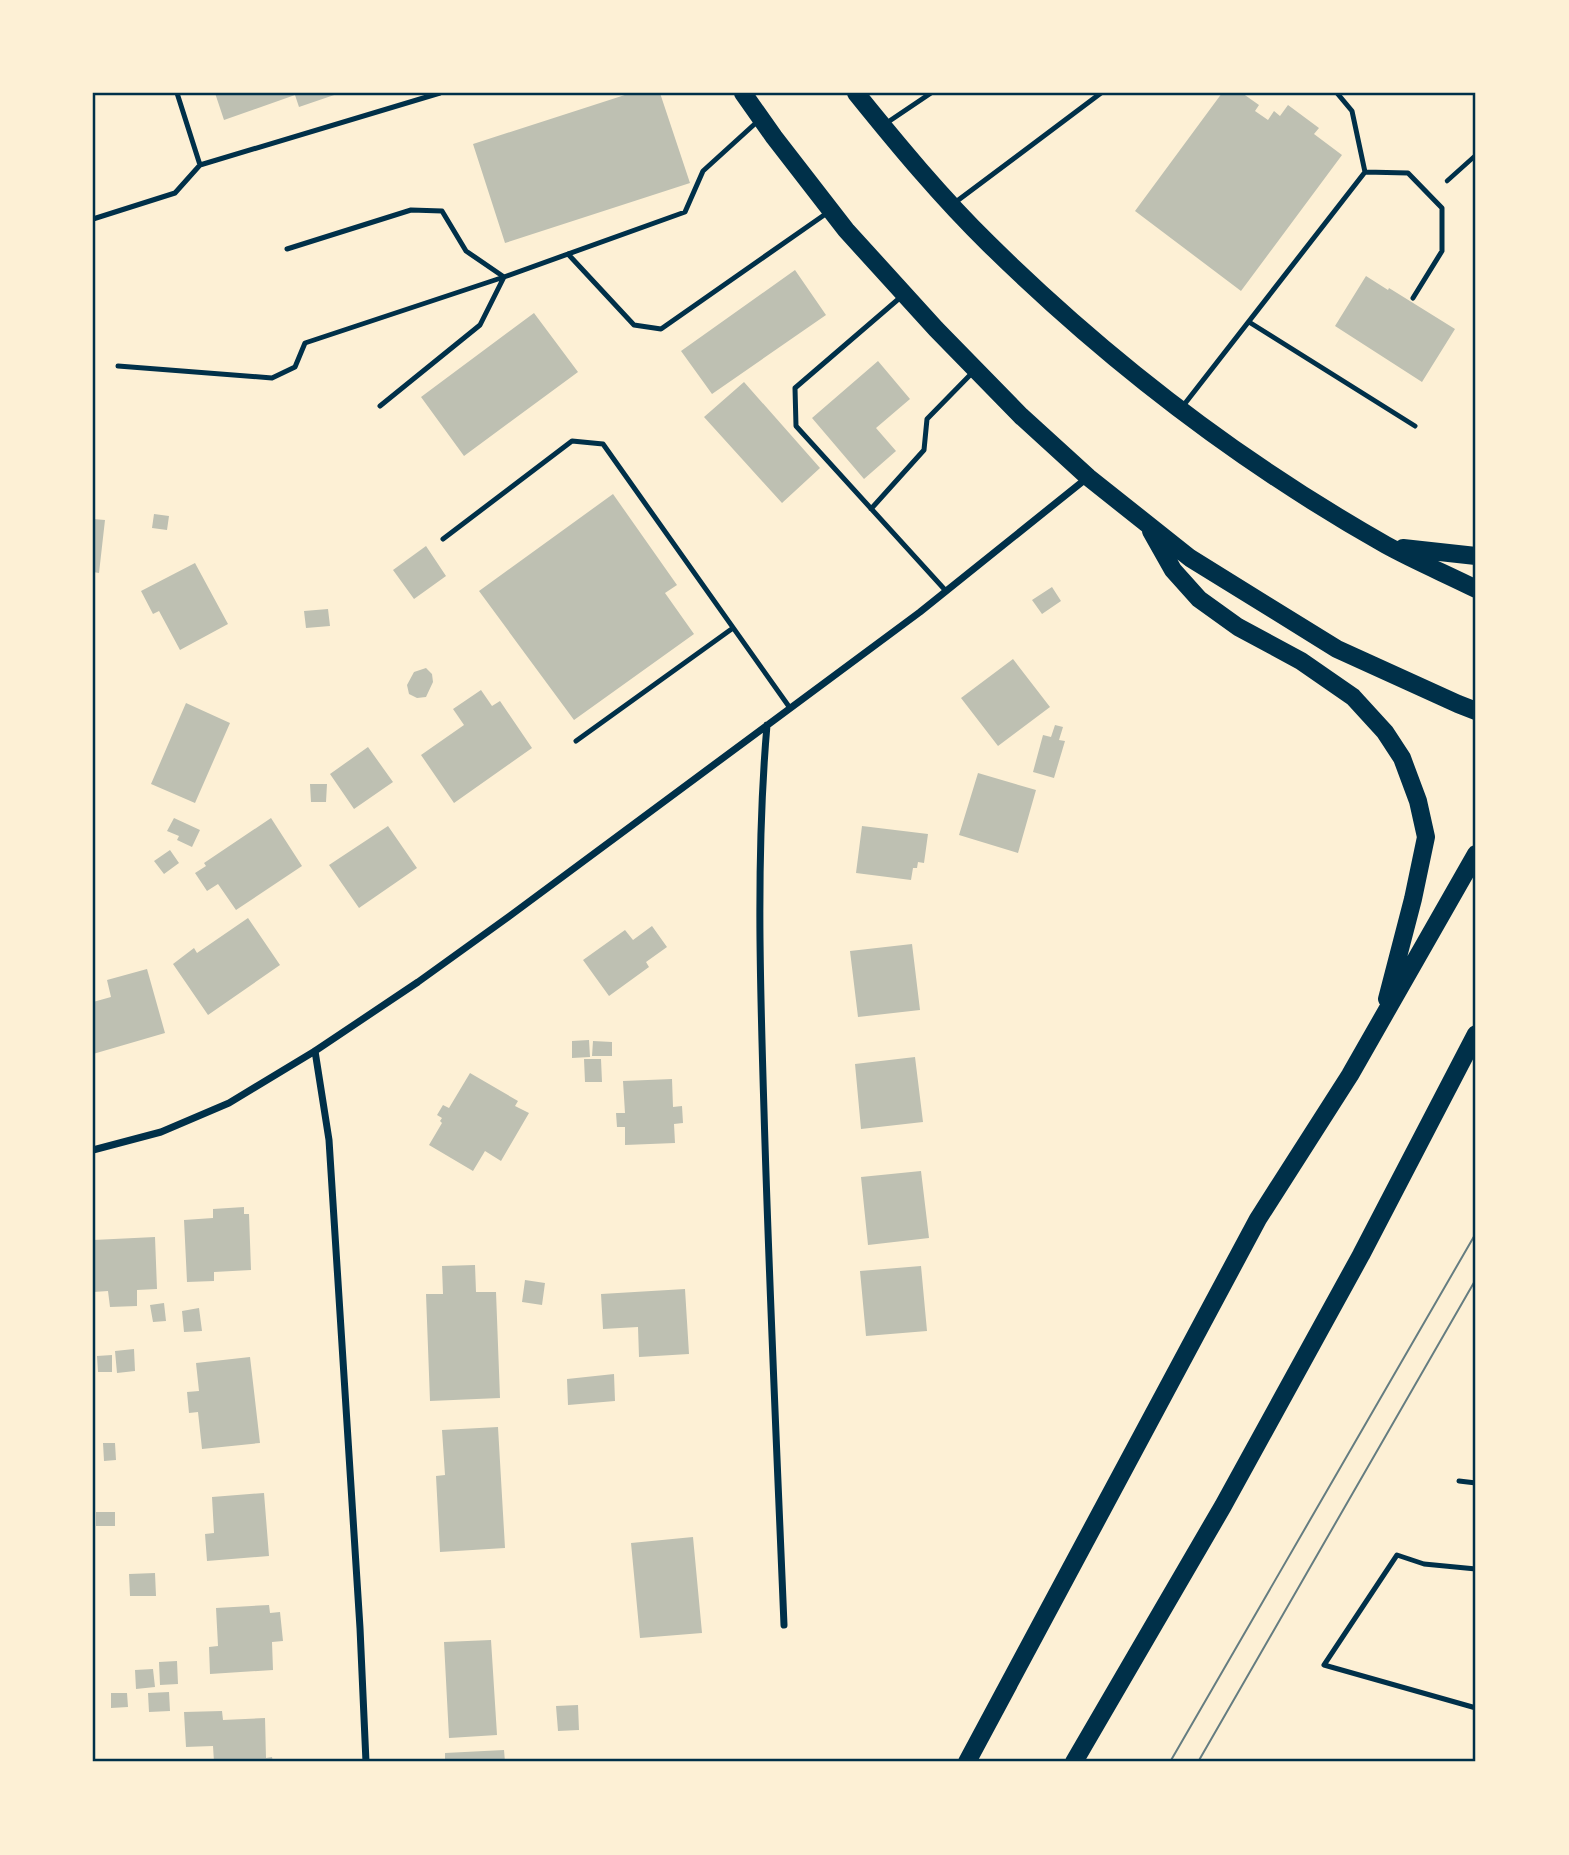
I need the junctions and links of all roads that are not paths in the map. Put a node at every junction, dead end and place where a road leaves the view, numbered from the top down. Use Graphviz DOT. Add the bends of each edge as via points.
graph roads {
  1 [pos="177,93"];
  2 [pos="440,93"];
  3 [pos="743,93"];
  4 [pos="856,93"];
  5 [pos="931,93"];
  6 [pos="1101,93"];
  7 [pos="1337,93"];
  8 [pos="761,119"];
  9 [pos="882,126"];
  10 [pos="200,165"];
  11 [pos="1365,172"];
  12 [pos="952,205"];
  13 [pos="831,210"];
  14 [pos="93,219"];
  15 [pos="287,249"];
  16 [pos="568,254"];
  17 [pos="504,277"];
  18 [pos="905,294"];
  19 [pos="1413,298"];
  20 [pos="1249,322"];
  21 [pos="118,366"];
  22 [pos="976,369"];
  23 [pos="380,405"];
  24 [pos="1181,408"];
  25 [pos="1415,426"];
  26 [pos="1088,477"];
  27 [pos="872,509"];
  28 [pos="1145,522"];
  29 [pos="443,539"];
  30 [pos="1387,545"];
  31 [pos="1476,556"];
  32 [pos="1476,589"];
  33 [pos="946,592"];
  34 [pos="733,628"];
  35 [pos="790,708"];
  36 [pos="1476,711"];
  37 [pos="767,724"];
  38 [pos="576,741"];
  39 [pos="1476,854"];
  40 [pos="1383,1018"];
  41 [pos="1476,1034"];
  42 [pos="315,1051"];
  43 [pos="93,1150"];
  44 [pos="1459,1481"];
  45 [pos="1476,1483"];
  46 [pos="1476,1569"];
  47 [pos="785,1625"];
  48 [pos="1476,1708"];
  49 [pos="366,1762"];
  50 [pos="967,1762"];
  51 [pos="1074,1762"];
  1 -- 10 [label="lane"];
  2 -- 10 [label="lane"];
  3 -- 8 [label="main road"];
  4 -- 9 [label="main road"];
  5 -- 9 [label="lane"];
  6 -- 12 [label="lane"];
  7 -- 11 [label="lane" via="1352,111"];
  8 -- 13 [label="main road"];
  8 -- 16 [label="lane" via="703,171 685,212"];
  9 -- 12 [label="main road"];
  10 -- 14 [label="lane" via="175,193"];
  11 -- 19 [label="lane" via="1408,173 1443,208 1442,251"];
  11 -- 20 [label="lane"];
  12 -- 24 [label="main road" via="1079,327"];
  13 -- 16 [label="lane" via="661,329 634,325"];
  13 -- 18 [label="main road"];
  15 -- 17 [label="lane" via="411,211 442,211 466,251"];
  16 -- 17 [label="lane"];
  17 -- 21 [label="lane" via="305,343 295,367 272,379"];
  17 -- 23 [label="lane" via="480,325"];
  18 -- 22 [label="main road"];
  18 -- 27 [label="lane" via="795,388 796,426"];
  20 -- 24 [label="lane"];
  20 -- 25 [label="lane"];
  22 -- 26 [label="main road"];
  22 -- 27 [label="lane" via="927,419 924,450"];
  24 -- 30 [label="main road" via="1245,457"];
  26 -- 28 [label="main road"];
  26 -- 33 [label="street"];
  27 -- 33 [label="lane"];
  28 -- 36 [label="main road" via="1190,558 1337,649"];
  28 -- 40 [label="main road" via="1173,570 1199,599 1353,697 1402,758 1419,801 1426,837"];
  29 -- 34 [label="lane" via="572,441 603,444"];
  30 -- 31 [label="main road"];
  30 -- 32 [label="main road"];
  33 -- 35 [label="street"];
  34 -- 35 [label="lane"];
  34 -- 38 [label="lane"];
  35 -- 37 [label="street"];
  37 -- 42 [label="street" via="501,923"];
  37 -- 47 [label="street" via="760,870 761,1027"];
  39 -- 40 [label="main road"];
  40 -- 50 [label="main road" via="1258,1219"];
  41 -- 51 [label="main road" via="1223,1506"];
  42 -- 43 [label="street" via="229,1103 161,1132"];
  42 -- 49 [label="street" via="328,1140"];
  44 -- 45 [label="lane"];
  46 -- 48 [label="lane" via="1424,1564 1397,1555 1324,1665"];
}
